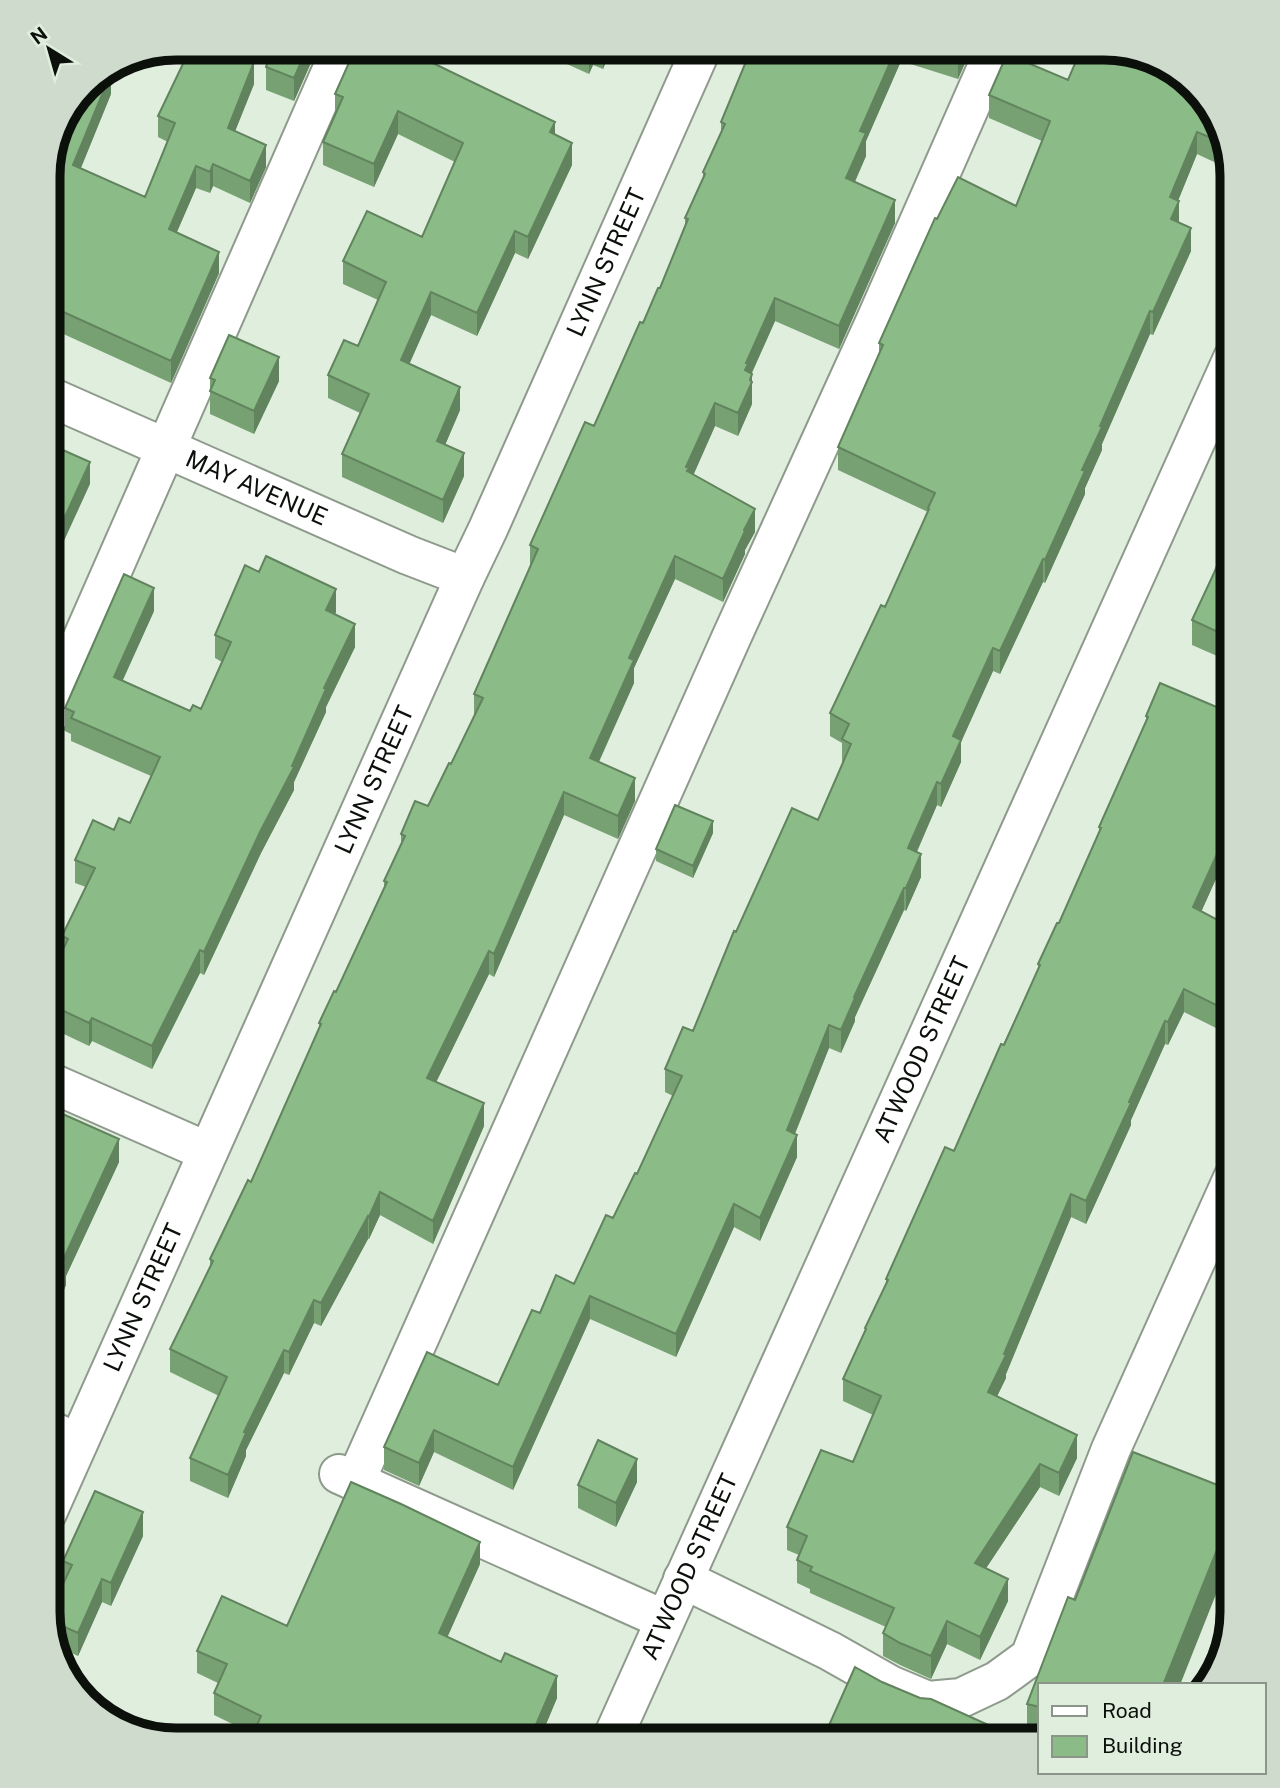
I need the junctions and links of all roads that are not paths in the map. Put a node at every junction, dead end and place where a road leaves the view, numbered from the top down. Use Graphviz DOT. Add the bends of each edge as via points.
graph roads {
  1 [pos="336,60"];
  2 [pos="696,60"];
  3 [pos="990,60"];
  4 [pos="1220,387"];
  5 [pos="60,402"];
  6 [pos="167,449"];
  7 [pos="465,577"];
  8 [pos="60,690"];
  9 [pos="60,1087"];
  10 [pos="208,1152"];
  11 [pos="1220,1207"];
  12 [pos="63,1436"];
  13 [pos="683,1579"];
  14 [pos="665,1620"];
  15 [pos="617,1728"];
  1 -- 6 [label="street"];
  2 -- 7 [label="street, LYNN STREET"];
  3 -- 14 [label="street" via="347,1478"];
  4 -- 13 [label="street, ATWOOD STREET"];
  5 -- 6 [label="street, MAY AVENUE"];
  6 -- 7 [label="street, MAY AVENUE"];
  6 -- 8 [label="street"];
  7 -- 10 [label="street, LYNN STREET"];
  9 -- 10 [label="street"];
  10 -- 12 [label="street, LYNN STREET"];
  11 -- 13 [label="street" via="1111,1449 1030,1657 997,1681 961,1698 928,1701"];
  13 -- 14 [label="street, ATWOOD STREET"];
  14 -- 15 [label="street, ATWOOD STREET"];
}
